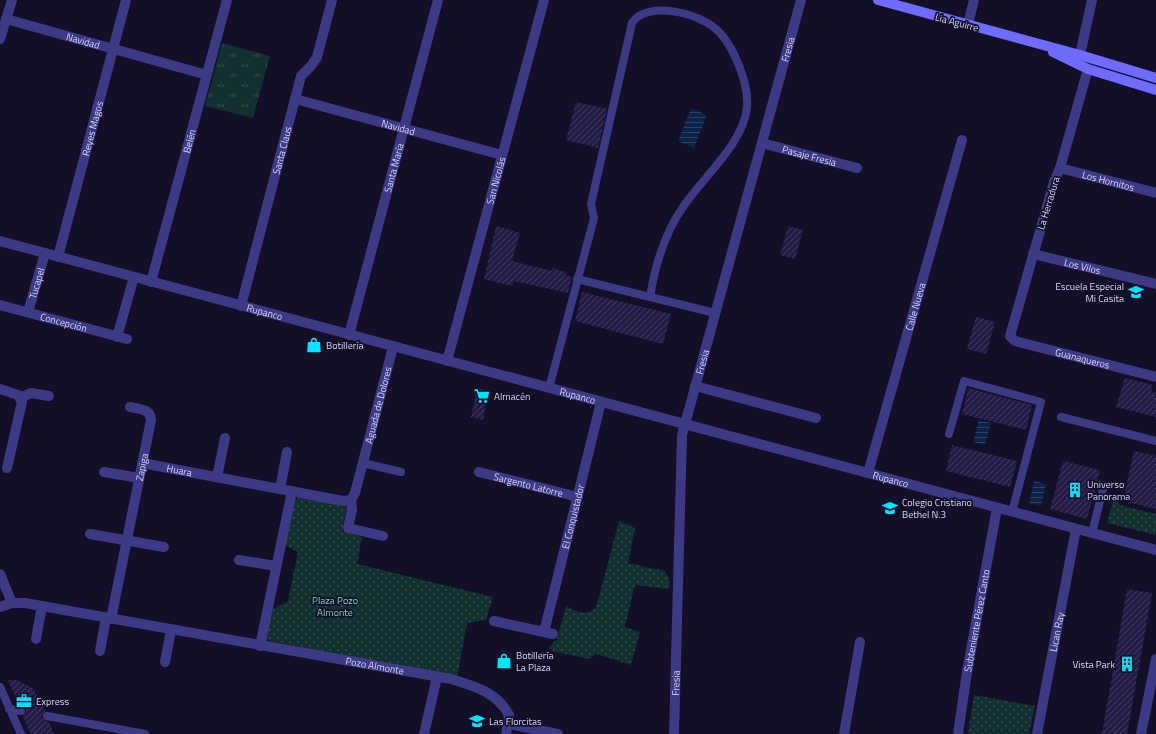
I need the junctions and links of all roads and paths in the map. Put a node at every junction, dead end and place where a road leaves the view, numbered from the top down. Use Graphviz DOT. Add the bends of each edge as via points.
graph roads {
  1 [pos="12,0"];
  2 [pos="126,0"];
  3 [pos="227,0"];
  4 [pos="332,0"];
  5 [pos="438,0"];
  6 [pos="544,0"];
  7 [pos="801,0"];
  8 [pos="878,0"];
  9 [pos="974,0"];
  10 [pos="1092,0"];
  11 [pos="6,19"];
  12 [pos="968,24"];
  13 [pos="0,39"];
  14 [pos="1035,43"];
  15 [pos="114,49"];
  16 [pos="1080,54"];
  17 [pos="1088,69"];
  18 [pos="207,75"];
  19 [pos="1156,78"];
  20 [pos="1156,90"];
  21 [pos="295,99"];
  22 [pos="403,128"];
  23 [pos="962,140"];
  24 [pos="762,143"];
  25 [pos="502,155"];
  26 [pos="857,168"];
  27 [pos="1060,168"];
  28 [pos="1156,193"];
  29 [pos="0,241"];
  30 [pos="45,253"];
  31 [pos="1033,254"];
  32 [pos="58,257"];
  33 [pos="134,277"];
  34 [pos="577,279"];
  35 [pos="151,282"];
  36 [pos="1156,284"];
  37 [pos="650,297"];
  38 [pos="0,305"];
  39 [pos="241,306"];
  40 [pos="28,312"];
  41 [pos="715,313"];
  42 [pos="349,335"];
  43 [pos="1011,338"];
  44 [pos="393,347"];
  45 [pos="447,361"];
  46 [pos="1156,377"];
  47 [pos="695,386"];
  48 [pos="549,388"];
  49 [pos="0,389"];
  50 [pos="49,396"];
  51 [pos="20,398"];
  52 [pos="601,402"];
  53 [pos="130,407"];
  54 [pos="1061,417"];
  55 [pos="816,418"];
  56 [pos="685,424"];
  57 [pos="949,434"];
  58 [pos="225,438"];
  59 [pos="1156,441"];
  60 [pos="287,452"];
  61 [pos="142,463"];
  62 [pos="363,463"];
  63 [pos="7,468"];
  64 [pos="104,472"];
  65 [pos="401,472"];
  66 [pos="479,472"];
  67 [pos="868,473"];
  68 [pos="217,477"];
  69 [pos="139,478"];
  70 [pos="1104,486"];
  71 [pos="280,489"];
  72 [pos="292,491"];
  73 [pos="578,497"];
  74 [pos="351,500"];
  75 [pos="997,508"];
  76 [pos="1012,512"];
  77 [pos="1076,529"];
  78 [pos="1092,533"];
  79 [pos="90,534"];
  80 [pos="383,536"];
  81 [pos="127,541"];
  82 [pos="164,547"];
  83 [pos="1156,550"];
  84 [pos="239,560"];
  85 [pos="276,566"];
  86 [pos="0,574"];
  87 [pos="12,603"];
  88 [pos="42,606"];
  89 [pos="0,607"];
  90 [pos="109,618"];
  91 [pos="494,621"];
  92 [pos="171,630"];
  93 [pos="36,639"];
  94 [pos="860,642"];
  95 [pos="260,646"];
  96 [pos="100,651"];
  97 [pos="1156,659"];
  98 [pos="165,662"];
  99 [pos="437,677"];
  100 [pos="0,687"];
  101 [pos="8,709"];
  102 [pos="21,711"];
  103 [pos="47,716"];
  104 [pos="507,729"];
  105 [pos="21,734"];
  106 [pos="145,734"];
  107 [pos="424,734"];
  108 [pos="558,734"];
  109 [pos="674,734"];
  110 [pos="844,734"];
  111 [pos="958,734"];
  112 [pos="1037,734"];
  113 [pos="1141,734"];
  1 -- 11 [label="street"];
  2 -- 15 [label="street, Reyes Magos"];
  3 -- 18 [label="street, Belén"];
  4 -- 21 [label="street, Santa Claus" via="317,57 301,76"];
  5 -- 22 [label="street, Santa María"];
  6 -- 25 [label="street, San Nicolás"];
  7 -- 24 [label="street, Fresia"];
  8 -- 12 [label="main road, Lia Aguirre"];
  9 -- 12 [label="street"];
  10 -- 16 [label="street"];
  11 -- 13 [label="street"];
  11 -- 15 [label="street, Navidad"];
  12 -- 14 [label="main road, Lia Aguirre"];
  14 -- 16 [label="main road, Lia Aguirre"];
  14 -- 17 [label="main road, Lia Aguirre"];
  15 -- 18 [label="street, Navidad"];
  15 -- 32 [label="street, Reyes Magos"];
  16 -- 19 [label="main road, Lia Aguirre"];
  17 -- 20 [label="main road, Lia Aguirre"];
  17 -- 27 [label="street, La Herradura"];
  18 -- 35 [label="street, Belén"];
  21 -- 22 [label="street, Navidad"];
  21 -- 39 [label="street, Santa Claus"];
  22 -- 25 [label="street, Navidad"];
  22 -- 42 [label="street, Santa María"];
  23 -- 67 [label="street, Calle Nueva"];
  24 -- 26 [label="street, Pasaje Fresia"];
  24 -- 41 [label="street, Fresia"];
  25 -- 45 [label="street, San Nicolás"];
  27 -- 28 [label="street, Los Hornitos"];
  27 -- 31 [label="street, La Herradura"];
  29 -- 30 [label="street, Rupanco"];
  30 -- 32 [label="street, Rupanco"];
  30 -- 40 [label="street, Tucapel"];
  31 -- 36 [label="street, Los Vilos"];
  31 -- 43 [label="street, La Herradura"];
  32 -- 33 [label="street, Rupanco"];
  33 -- 35 [label="street, Rupanco"];
  33 -- 40 [label="street, Concepción" via="122,338"];
  34 -- 37 [label="lane"];
  34 -- 37 [label="lane" via="594,218 591,204 634,17 642,7 656,2 673,4 703,17 726,40 744,80 748,106 738,136 682,207 673,223 659,257"];
  34 -- 48 [label="lane"];
  35 -- 39 [label="street, Rupanco"];
  37 -- 41 [label="lane"];
  38 -- 40 [label="street, Concepción"];
  39 -- 42 [label="street, Rupanco"];
  41 -- 47 [label="street, Fresia"];
  42 -- 44 [label="street, Rupanco"];
  43 -- 46 [label="street, Guanaqueros" via="1014,341"];
  44 -- 45 [label="street, Rupanco"];
  44 -- 62 [label="street, Aguada de Dolores"];
  45 -- 48 [label="street, Rupanco"];
  47 -- 55 [label="street"];
  47 -- 56 [label="street, Fresia"];
  48 -- 52 [label="street, Rupanco"];
  49 -- 51 [label="street" via="14,393"];
  50 -- 51 [label="street" via="31,393"];
  51 -- 63 [label="street" via="22,407"];
  52 -- 56 [label="street, Rupanco"];
  52 -- 73 [label="street, El Conquistador"];
  53 -- 61 [label="street, Zapiga" via="147,411 151,417"];
  54 -- 59 [label="lane"];
  56 -- 67 [label="street, Rupanco"];
  56 -- 109 [label="street, Fresia" via="681,446"];
  57 -- 76 [label="lane" via="964,381 1041,402"];
  58 -- 68 [label="street"];
  60 -- 71 [label="street"];
  61 -- 68 [label="street, Huara"];
  61 -- 69 [label="street, Zapiga"];
  62 -- 65 [label="lane"];
  62 -- 74 [label="street, Aguada de Dolores"];
  64 -- 69 [label="street"];
  66 -- 73 [label="street, Sargento Latorre"];
  67 -- 75 [label="street, Rupanco"];
  68 -- 71 [label="street, Huara"];
  69 -- 81 [label="street, Zapiga"];
  70 -- 78 [label="lane"];
  71 -- 72 [label="street, Huara"];
  72 -- 74 [label="street, Huara" via="343,501"];
  72 -- 85 [label="street"];
  73 -- 91 [label="street, El Conquistador" via="549,633"];
  74 -- 80 [label="street, Aguada de Dolores" via="352,510 348,528"];
  75 -- 76 [label="street, Rupanco"];
  75 -- 111 [label="street, Subteniente Pérez Canto"];
  76 -- 77 [label="street, Rupanco"];
  77 -- 78 [label="street, Rupanco"];
  77 -- 112 [label="street, Lican Ray"];
  78 -- 83 [label="street, Rupanco"];
  79 -- 81 [label="street"];
  81 -- 82 [label="street"];
  81 -- 90 [label="street, Zapiga"];
  84 -- 85 [label="street"];
  85 -- 95 [label="street"];
  86 -- 87 [label="street"];
  87 -- 88 [label="street, Pozo Almonte"];
  87 -- 89 [label="street, Pozo Almonte"];
  88 -- 90 [label="street, Pozo Almonte"];
  88 -- 93 [label="street"];
  90 -- 92 [label="street, Pozo Almonte"];
  90 -- 96 [label="street"];
  92 -- 95 [label="street, Pozo Almonte"];
  92 -- 98 [label="street"];
  94 -- 110 [label="street"];
  95 -- 99 [label="street, Pozo Almonte"];
  97 -- 113 [label="street"];
  99 -- 104 [label="street, Pozo Almonte" via="486,691 509,715"];
  99 -- 107 [label="street"];
  100 -- 101 [label="lane"];
  101 -- 102 [label="lane"];
  101 -- 105 [label="lane"];
  103 -- 106 [label="lane"];
  104 -- 108 [label="street, Pozo Almonte"];
}
